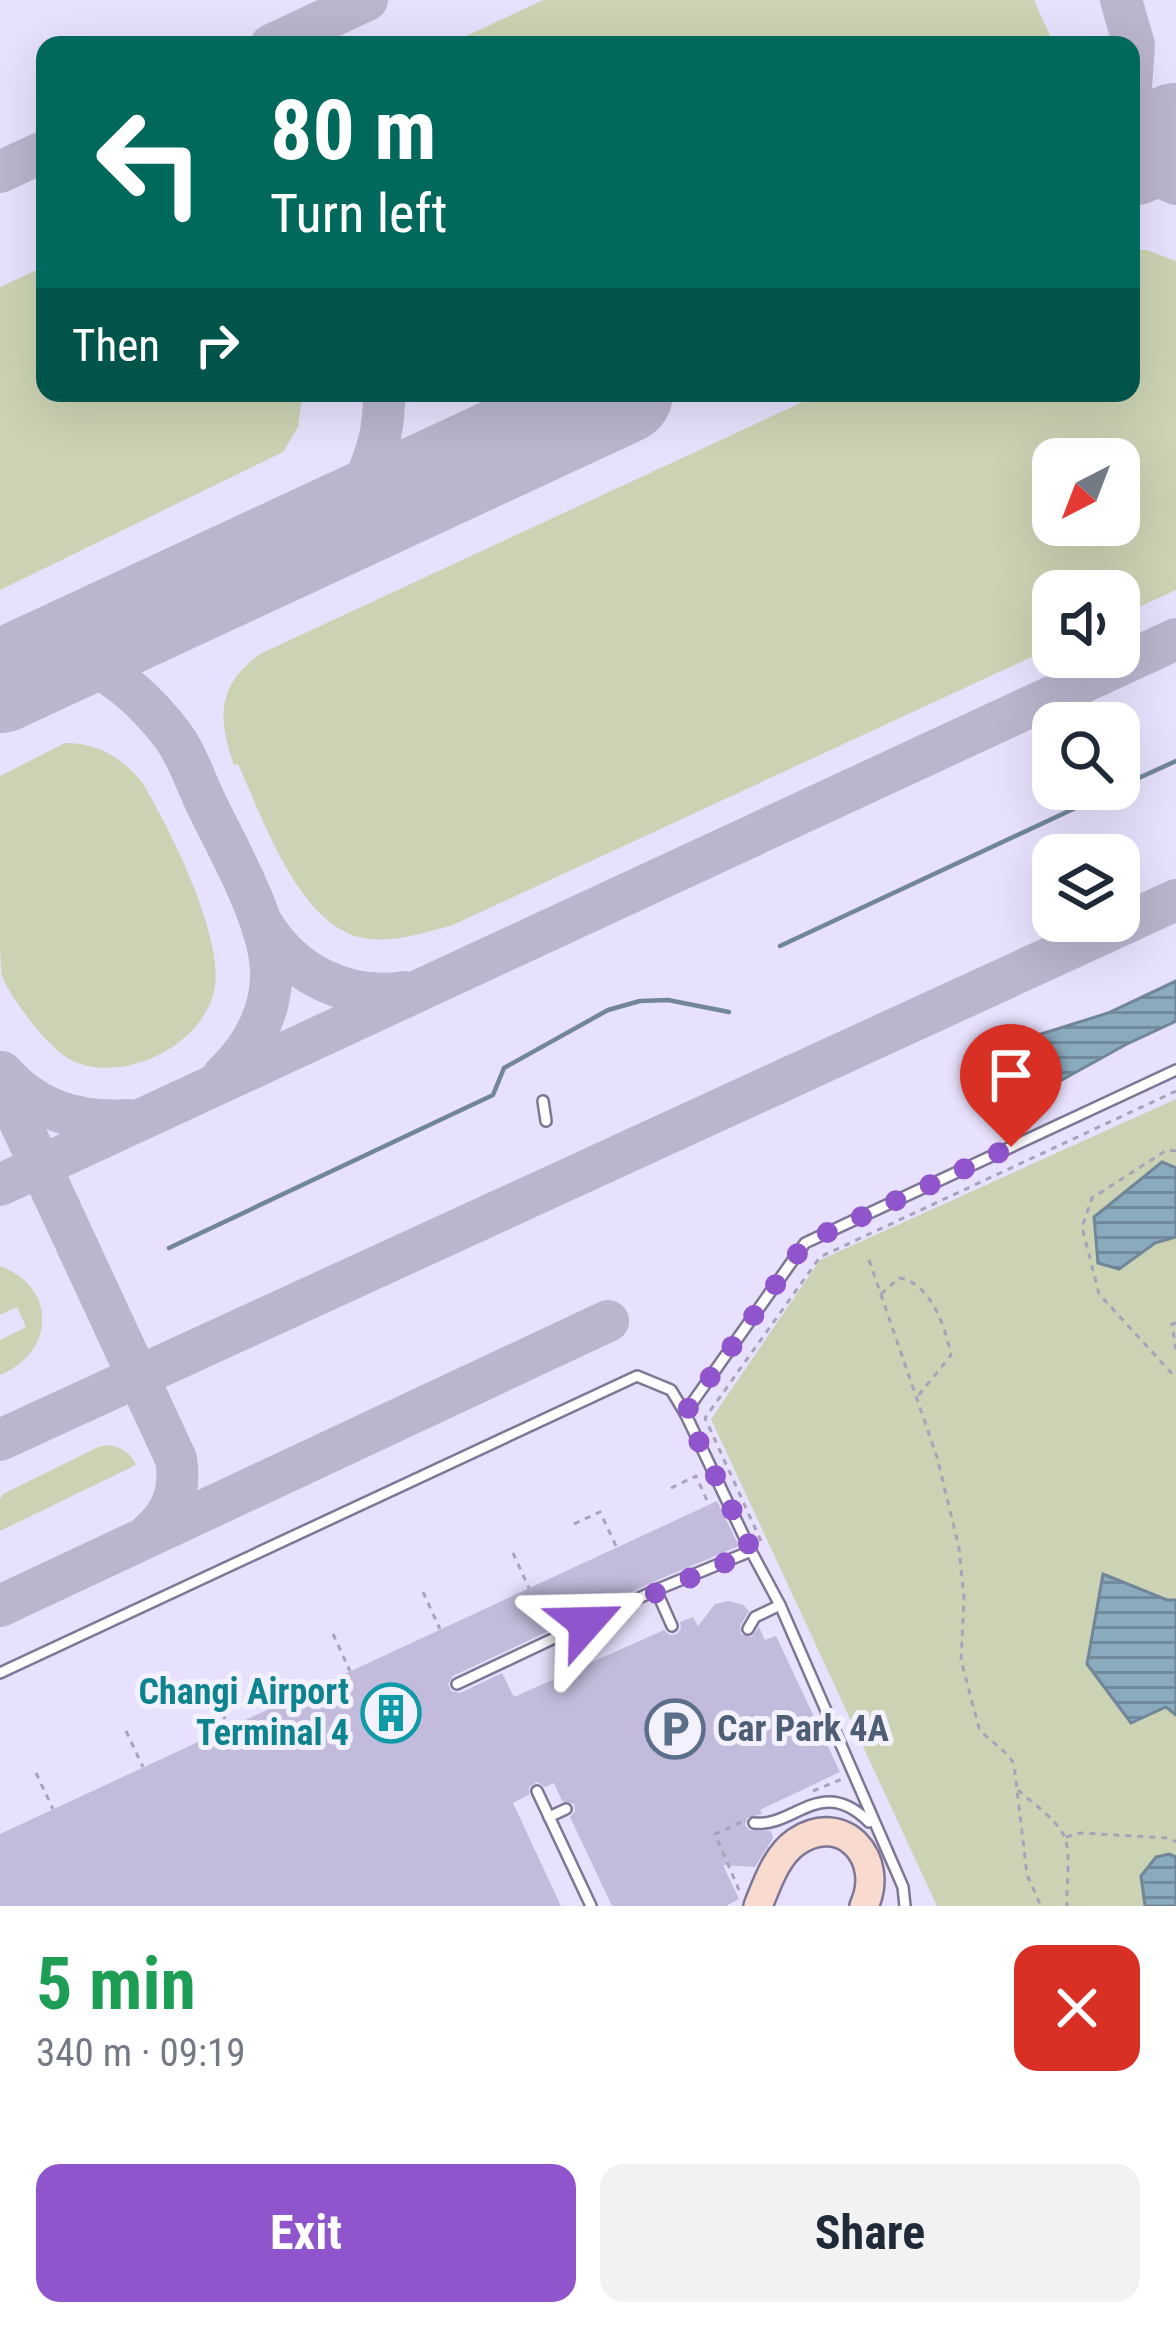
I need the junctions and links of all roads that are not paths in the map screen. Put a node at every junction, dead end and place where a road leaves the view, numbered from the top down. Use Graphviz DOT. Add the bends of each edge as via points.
graph roads {
  1 [pos="1176,1070"];
  2 [pos="543,1102"];
  3 [pos="546,1121"];
  4 [pos="685,1413"];
  5 [pos="752,1551"];
  6 [pos="656,1590"];
  7 [pos="780,1605"];
  8 [pos="672,1626"];
  9 [pos="748,1629"];
  10 [pos="480,1672"];
  11 [pos="0,1673"];
  12 [pos="457,1684"];
  13 [pos="487,1687"];
  14 [pos="537,1791"];
  15 [pos="566,1809"];
  16 [pos="549,1817"];
  17 [pos="755,1819"];
  18 [pos="870,1841"];
  19 [pos="752,1905"];
  20 [pos="591,1906"];
  21 [pos="863,1906"];
  22 [pos="905,1906"];
  1 -- 4 [label="lane" via="805,1243"];
  2 -- 3 [label="lane"];
  4 -- 5 [label="lane"];
  4 -- 11 [label="lane" via="671,1390 637,1376"];
  5 -- 6 [label="lane"];
  5 -- 7 [label="lane"];
  6 -- 8 [label="lane"];
  6 -- 10 [label="lane"];
  7 -- 9 [label="lane"];
  7 -- 18 [label="lane"];
  10 -- 12 [label="lane"];
  10 -- 13 [label="lane"];
  14 -- 16 [label="lane"];
  15 -- 16 [label="lane"];
  16 -- 20 [label="lane"];
  17 -- 18 [label="lane" via="768,1825 831,1802 863,1815"];
  18 -- 19 [label="main road" via="833,1832 797,1841"];
  18 -- 21 [label="main road"];
  18 -- 22 [label="lane" via="903,1887"];
}
